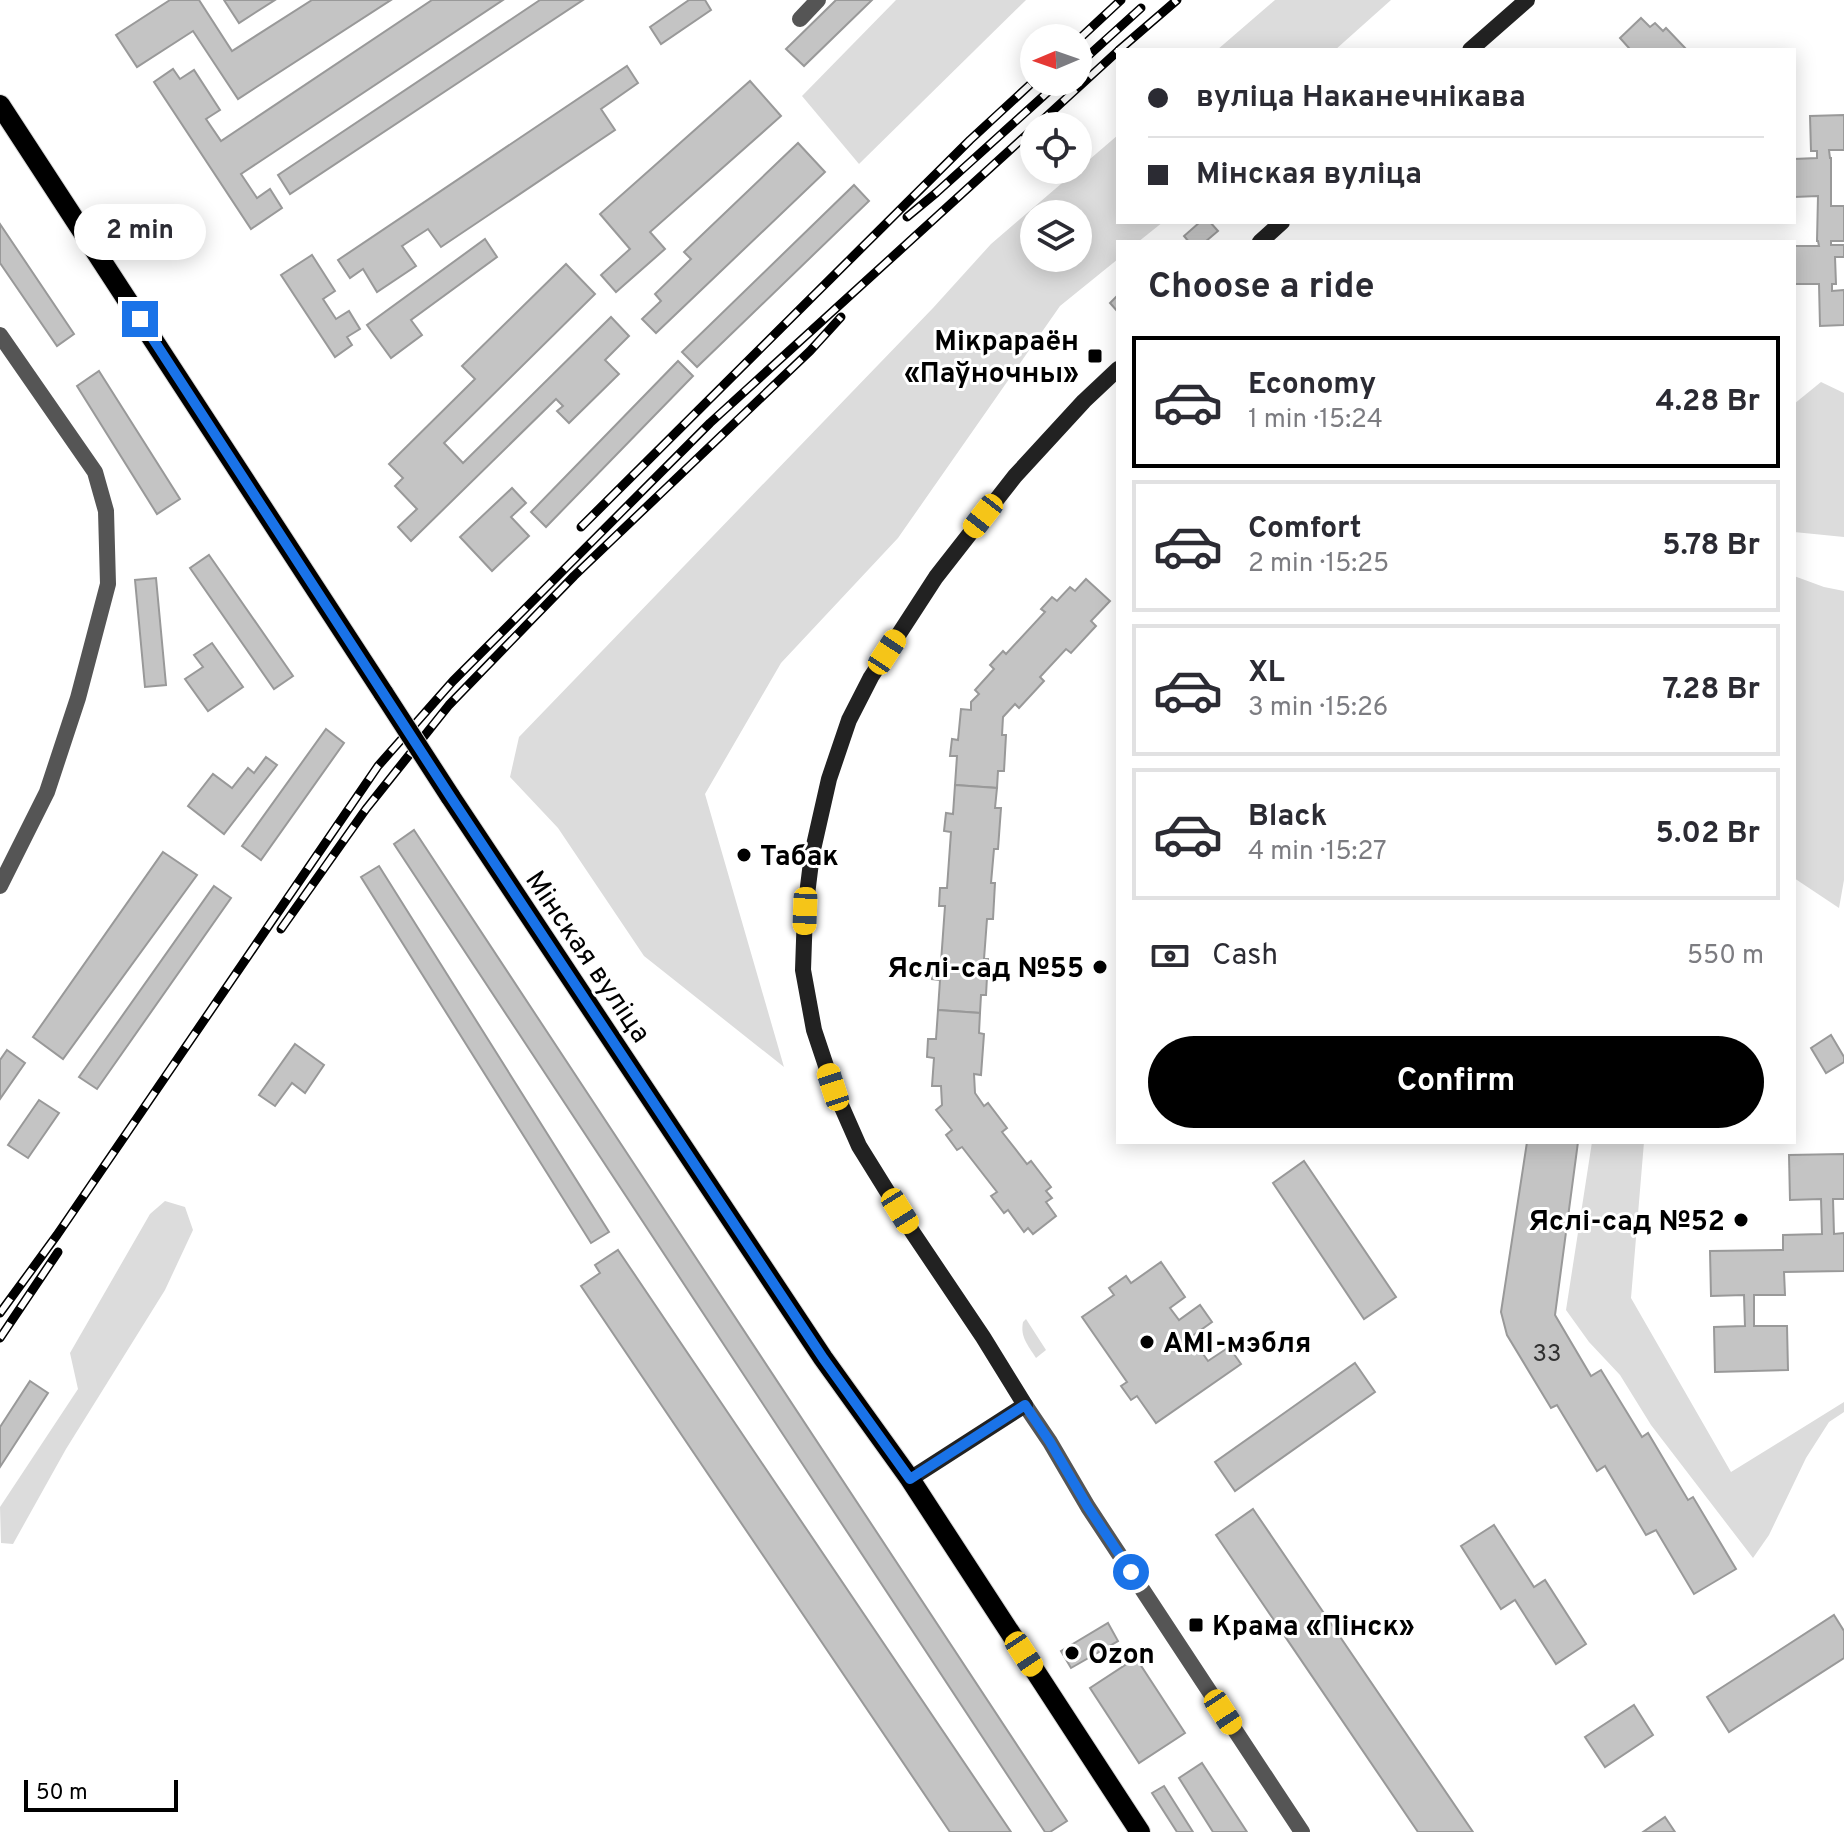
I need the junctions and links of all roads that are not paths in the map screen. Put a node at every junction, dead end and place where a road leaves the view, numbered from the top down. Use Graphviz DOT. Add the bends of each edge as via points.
graph roads {
  1 [pos="818,0"];
  2 [pos="1527,0"];
  3 [pos="800,19"];
  4 [pos="1472,48"];
  5 [pos="0,105"];
  6 [pos="1280,224"];
  7 [pos="1262,240"];
  8 [pos="0,335"];
  9 [pos="1116,371"];
  10 [pos="0,886"];
  11 [pos="1025,1405"];
  12 [pos="910,1479"];
  13 [pos="1140,1832"];
  14 [pos="1302,1832"];
  1 -- 3 [label="street"];
  2 -- 4 [label="main road"];
  5 -- 12 [label="main road, Мінская вуліца, bridge" via="450,796 823,1358"];
  6 -- 7 [label="main road"];
  8 -- 10 [label="street" via="95,472 106,511 108,584 47,792"];
  9 -- 11 [label="main road" via="1015,476 936,577 871,677 829,779 805,911 803,970 814,1030 859,1146"];
  11 -- 12 [label="main road"];
  11 -- 14 [label="street"];
  12 -- 13 [label="main road, Мінская вуліца"];
}
